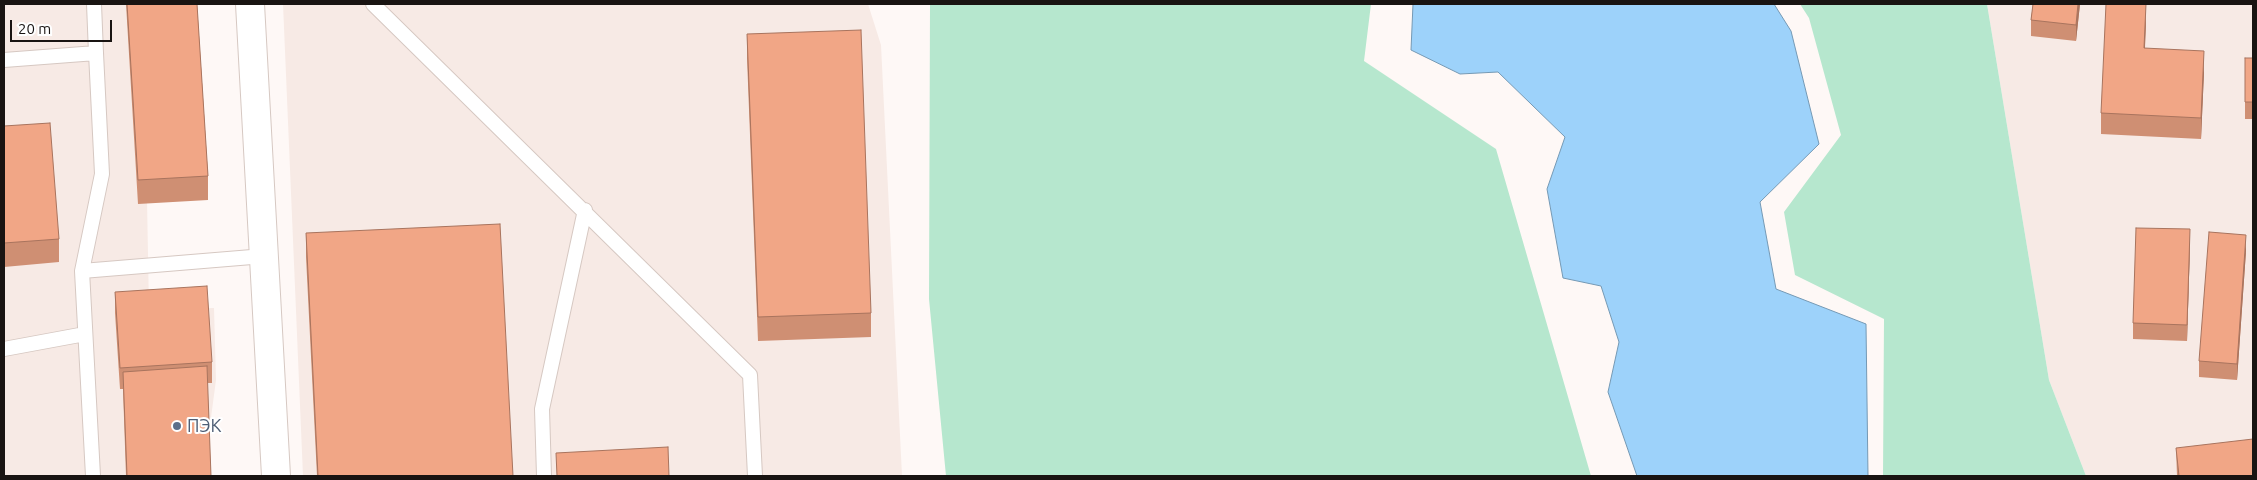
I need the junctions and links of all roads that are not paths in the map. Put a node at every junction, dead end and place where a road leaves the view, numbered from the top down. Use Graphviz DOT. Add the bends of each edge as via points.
graph roads {
  1 [pos="94,4"];
  2 [pos="250,4"];
  3 [pos="373,4"];
  4 [pos="96,53"];
  5 [pos="4,60"];
  6 [pos="585,210"];
  7 [pos="264,256"];
  8 [pos="82,271"];
  9 [pos="85,334"];
  10 [pos="4,349"];
  11 [pos="93,476"];
  12 [pos="276,476"];
  13 [pos="544,476"];
  14 [pos="755,476"];
  1 -- 4 [label="lane"];
  2 -- 7 [label="street"];
  3 -- 6 [label="lane"];
  4 -- 5 [label="lane"];
  4 -- 8 [label="lane" via="102,174"];
  6 -- 13 [label="lane" via="542,409"];
  6 -- 14 [label="lane" via="750,375"];
  7 -- 8 [label="lane"];
  7 -- 12 [label="street"];
  8 -- 9 [label="lane"];
  9 -- 10 [label="lane"];
  9 -- 11 [label="lane"];
}
